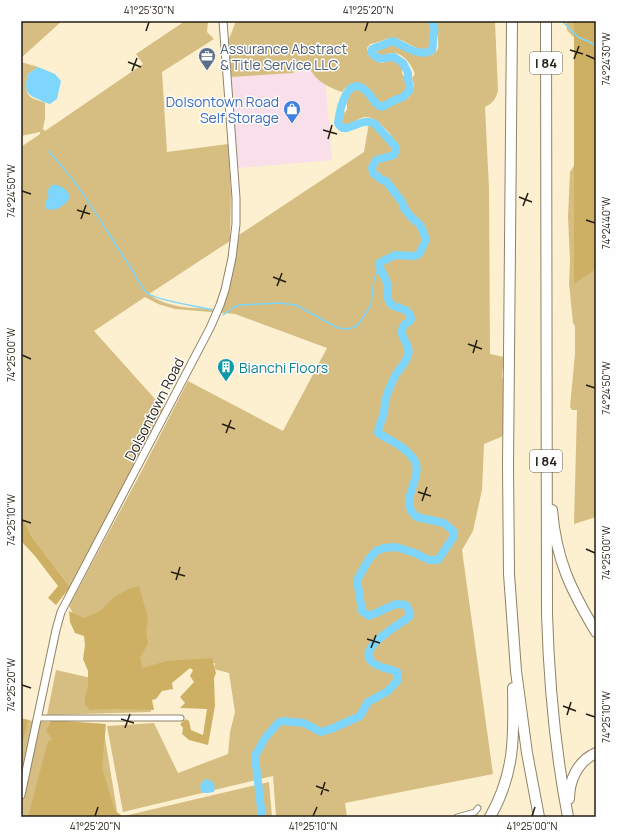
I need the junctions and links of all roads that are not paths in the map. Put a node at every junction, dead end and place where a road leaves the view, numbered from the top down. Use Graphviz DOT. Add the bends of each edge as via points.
graph roads {
  1 [pos="223,21"];
  2 [pos="512,21"];
  3 [pos="546,21"];
  4 [pos="546,438"];
  5 [pos="512,620"];
  6 [pos="596,632"];
  7 [pos="38,718"];
  8 [pos="180,718"];
  9 [pos="596,753"];
  10 [pos="21,795"];
  11 [pos="478,808"];
  12 [pos="457,817"];
  13 [pos="490,817"];
  14 [pos="539,817"];
  15 [pos="569,817"];
  1 -- 7 [label="street, Dolsontown Road" via="236,216 233,250 225,290 210,328 61,612"];
  2 -- 5 [label="highway, I 84" via="508,496"];
  3 -- 4 [label="highway, I 84"];
  4 -- 6 [label="highway" via="558,548 570,586"];
  4 -- 15 [label="highway, I 84" via="548,647 555,735"];
  5 -- 13 [label="highway" via="512,755 502,792"];
  5 -- 14 [label="highway, I 84" via="523,725"];
  7 -- 8 [label="street"];
  7 -- 10 [label="street, Dolsontown Road"];
  9 -- 15 [label="highway" via="583,762 574,774 569,790"];
  11 -- 12 [label="street" via="475,812"];
}
